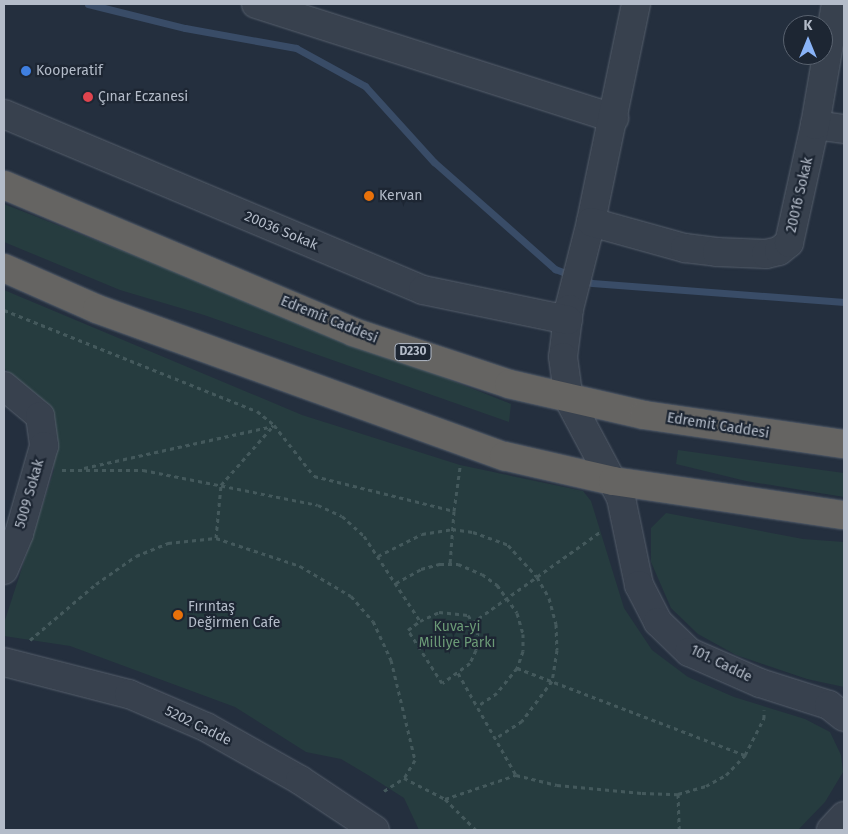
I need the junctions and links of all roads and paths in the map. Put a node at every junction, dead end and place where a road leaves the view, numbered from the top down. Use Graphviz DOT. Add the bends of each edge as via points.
graph roads {
  1 [pos="256,4"];
  2 [pos="636,4"];
  3 [pos="831,5"];
  4 [pos="4,114"];
  5 [pos="614,118"];
  6 [pos="815,125"];
  7 [pos="844,129"];
  8 [pos="4,185"];
  9 [pos="591,222"];
  10 [pos="4,268"];
  11 [pos="4,310"];
  12 [pos="568,315"];
  13 [pos="4,386"];
  14 [pos="569,400"];
  15 [pos="274,425"];
  16 [pos="844,444"];
  17 [pos="460,465"];
  18 [pos="54,470"];
  19 [pos="78,470"];
  20 [pos="613,481"];
  21 [pos="221,485"];
  22 [pos="454,511"];
  23 [pos="844,515"];
  24 [pos="452,529"];
  25 [pos="600,532"];
  26 [pos="216,538"];
  27 [pos="378,556"];
  28 [pos="450,564"];
  29 [pos="4,570"];
  30 [pos="537,577"];
  31 [pos="396,583"];
  32 [pos="506,598"];
  33 [pos="420,621"];
  34 [pos="472,623"];
  35 [pos="30,640"];
  36 [pos="4,662"];
  37 [pos="517,668"];
  38 [pos="458,673"];
  39 [pos="552,681"];
  40 [pos="764,702"];
  41 [pos="478,706"];
  42 [pos="839,709"];
  43 [pos="496,738"];
  44 [pos="745,755"];
  45 [pos="516,775"];
  46 [pos="404,778"];
  47 [pos="384,791"];
  48 [pos="678,794"];
  49 [pos="445,799"];
  50 [pos="844,816"];
  51 [pos="374,830"];
  52 [pos="476,830"];
  53 [pos="679,830"];
  54 [pos="831,830"];
  1 -- 5 [label="street"];
  2 -- 5 [label="street"];
  3 -- 6 [label="street, 20016 Sokak"];
  4 -- 12 [label="street, 20036 Sokak" via="423,290"];
  5 -- 9 [label="street"];
  6 -- 7 [label="street"];
  6 -- 9 [label="street, 20016 Sokak" via="789,243 779,251 749,255 685,248"];
  8 -- 14 [label="highway, Edremit Caddesi / D230" via="353,332 509,384"];
  9 -- 12 [label="street"];
  10 -- 20 [label="highway" via="97,309 504,456"];
  11 -- 15 [label="path" via="257,411"];
  12 -- 14 [label="street" via="563,357"];
  13 -- 29 [label="street, 5009 Sokak" via="40,416 44,446 19,534"];
  14 -- 16 [label="highway, Edremit Caddesi / D230" via="652,416"];
  14 -- 20 [label="street, 101. Cadde"];
  15 -- 19 [label="path"];
  15 -- 21 [label="path"];
  15 -- 22 [label="path" via="314,476"];
  17 -- 22 [label="path"];
  18 -- 19 [label="path"];
  19 -- 21 [label="path" via="143,470"];
  20 -- 23 [label="highway"];
  20 -- 42 [label="street, 101. Cadde" via="621,498 639,585 658,622 689,652 760,683"];
  21 -- 26 [label="path"];
  21 -- 27 [label="path" via="304,502 342,516 364,536"];
  22 -- 24 [label="path"];
  24 -- 27 [label="path" via="422,534"];
  24 -- 28 [label="path"];
  24 -- 30 [label="path" via="473,532 508,545"];
  25 -- 30 [label="path"];
  26 -- 35 [label="path" via="168,543 136,556 96,584"];
  26 -- 46 [label="path" via="300,566 351,596 373,621 391,660 415,760"];
  27 -- 31 [label="path"];
  28 -- 31 [label="path" via="421,570"];
  28 -- 32 [label="path" via="482,574 497,585"];
  30 -- 32 [label="path"];
  30 -- 39 [label="path" via="549,598 556,624 557,650"];
  31 -- 33 [label="path"];
  32 -- 34 [label="path"];
  32 -- 37 [label="path" via="517,613 523,634 523,651"];
  33 -- 34 [label="path" via="439,612 453,612 468,615"];
  33 -- 38 [label="path" via="408,630 442,683"];
  34 -- 38 [label="path" via="478,631 476,650 470,663"];
  36 -- 51 [label="street, 5202 Cadde" via="129,694 206,727 300,780"];
  37 -- 39 [label="path"];
  37 -- 41 [label="path" via="497,693"];
  38 -- 41 [label="path"];
  39 -- 43 [label="path" via="522,721"];
  39 -- 44 [label="path"];
  40 -- 44 [label="path" via="764,718"];
  41 -- 43 [label="path"];
  43 -- 45 [label="path"];
  44 -- 48 [label="path" via="726,775 706,786"];
  45 -- 48 [label="path" via="557,785"];
  45 -- 49 [label="path"];
  46 -- 47 [label="path"];
  46 -- 49 [label="path"];
  48 -- 53 [label="path"];
  49 -- 52 [label="path"];
  50 -- 54 [label="street"];
}
